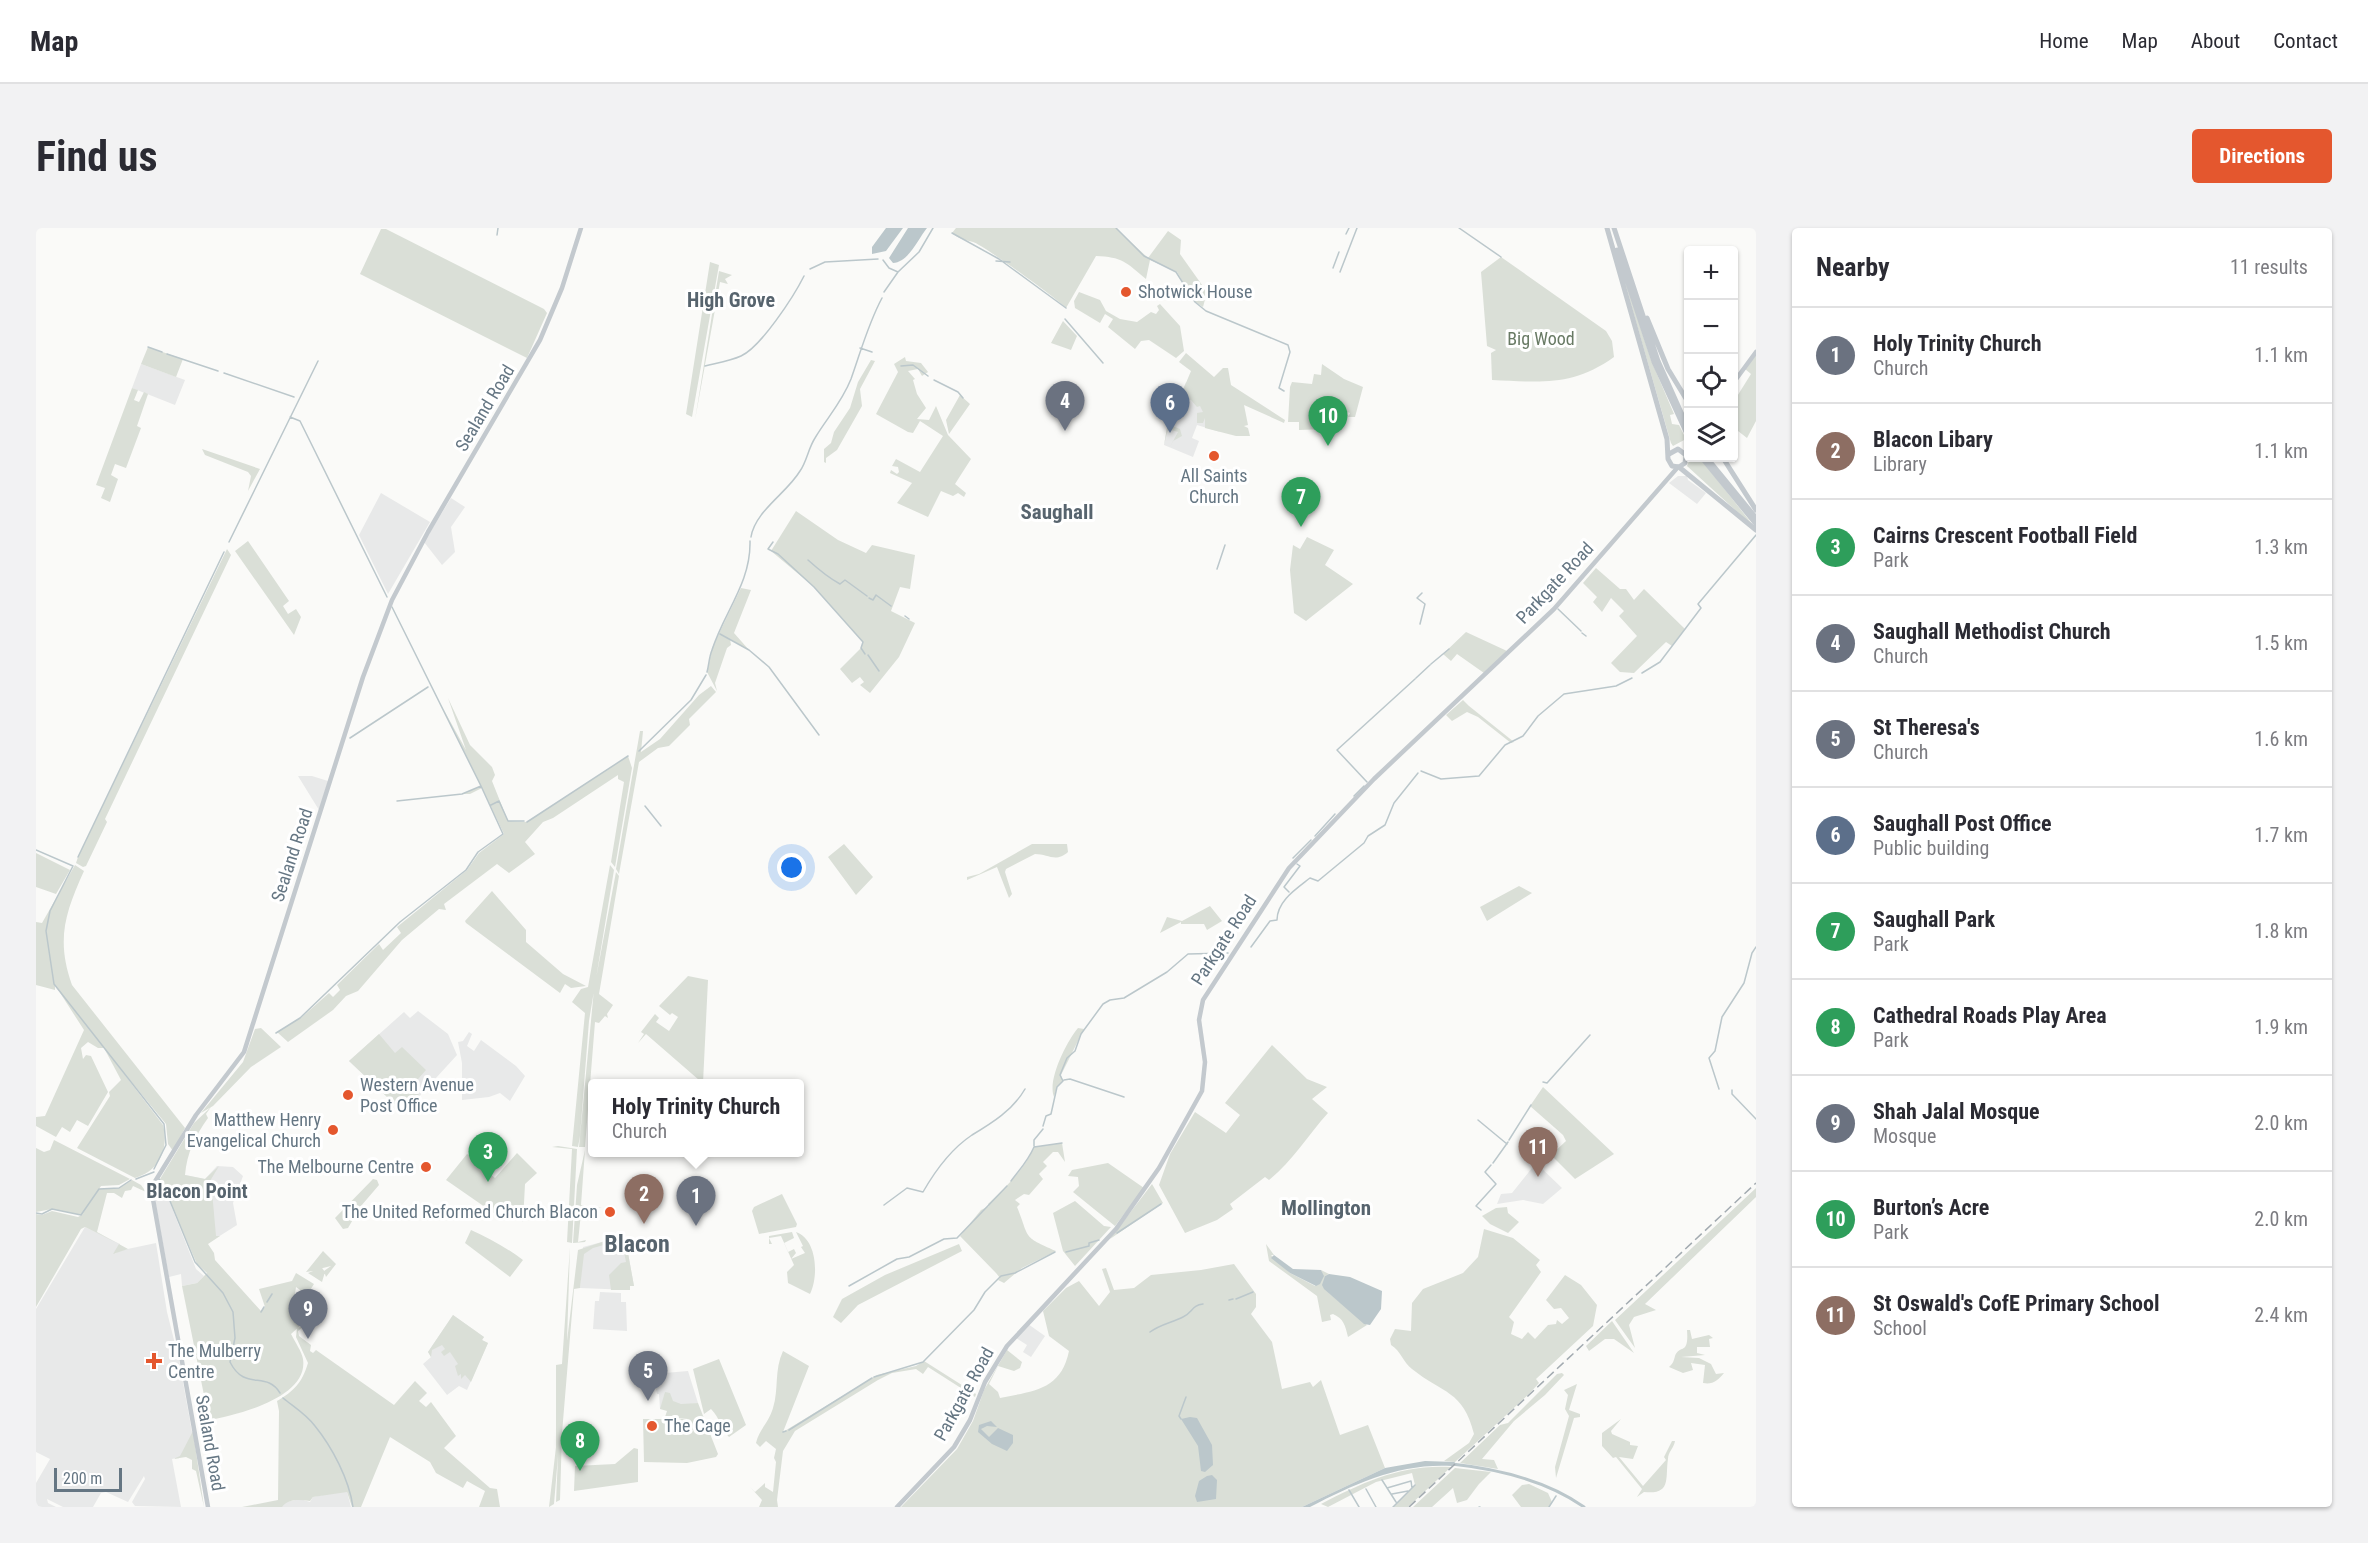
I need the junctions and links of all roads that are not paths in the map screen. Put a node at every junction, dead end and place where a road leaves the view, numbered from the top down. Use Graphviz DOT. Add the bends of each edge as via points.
graph roads {
  1 [pos="581,228"];
  2 [pos="1611,228"];
  3 [pos="1629,275"];
  4 [pos="1756,352"];
  5 [pos="1738,376"];
  6 [pos="1684,394"];
  7 [pos="1684,418"];
  8 [pos="1684,425"];
  9 [pos="1684,445"];
  10 [pos="1678,449"];
  11 [pos="1669,454"];
  12 [pos="1684,454"];
  13 [pos="1685,462"];
  14 [pos="1705,462"];
  15 [pos="1710,462"];
  16 [pos="1726,462"];
  17 [pos="1669,463"];
  18 [pos="1679,467"];
  19 [pos="1666,479"];
  20 [pos="1756,510"];
  21 [pos="1756,518"];
  22 [pos="1756,524"];
  23 [pos="1756,530"];
  24 [pos="208,1507"];
  25 [pos="897,1507"];
  1 -- 24 [label="main road, Sealand Road" via="540,340 392,600 363,677 244,1052 191,1123 151,1188"];
  2 -- 3 [label="highway"];
  2 -- 8 [label="highway" via="1654,362"];
  2 -- 11 [label="highway"];
  3 -- 6 [label="highway" via="1666,364"];
  3 -- 7 [label="highway" via="1662,373"];
  4 -- 5 [label="main road"];
  9 -- 10 [label="highway"];
  10 -- 11 [label="highway"];
  10 -- 12 [label="highway"];
  11 -- 17 [label="highway"];
  13 -- 18 [label="highway"];
  14 -- 22 [label="highway"];
  15 -- 21 [label="highway"];
  16 -- 20 [label="highway"];
  17 -- 18 [label="highway"];
  17 -- 19 [label="main road, Parkgate Road"];
  18 -- 19 [label="main road, Parkgate Road"];
  18 -- 23 [label="highway"];
  19 -- 25 [label="main road, Parkgate Road" via="1636,519 1554,609 1374,779 1289,868 1203,1000 1199,1020 1205,1062 1202,1091 1152,1180 1116,1229 1007,1346 954,1447"];
}
